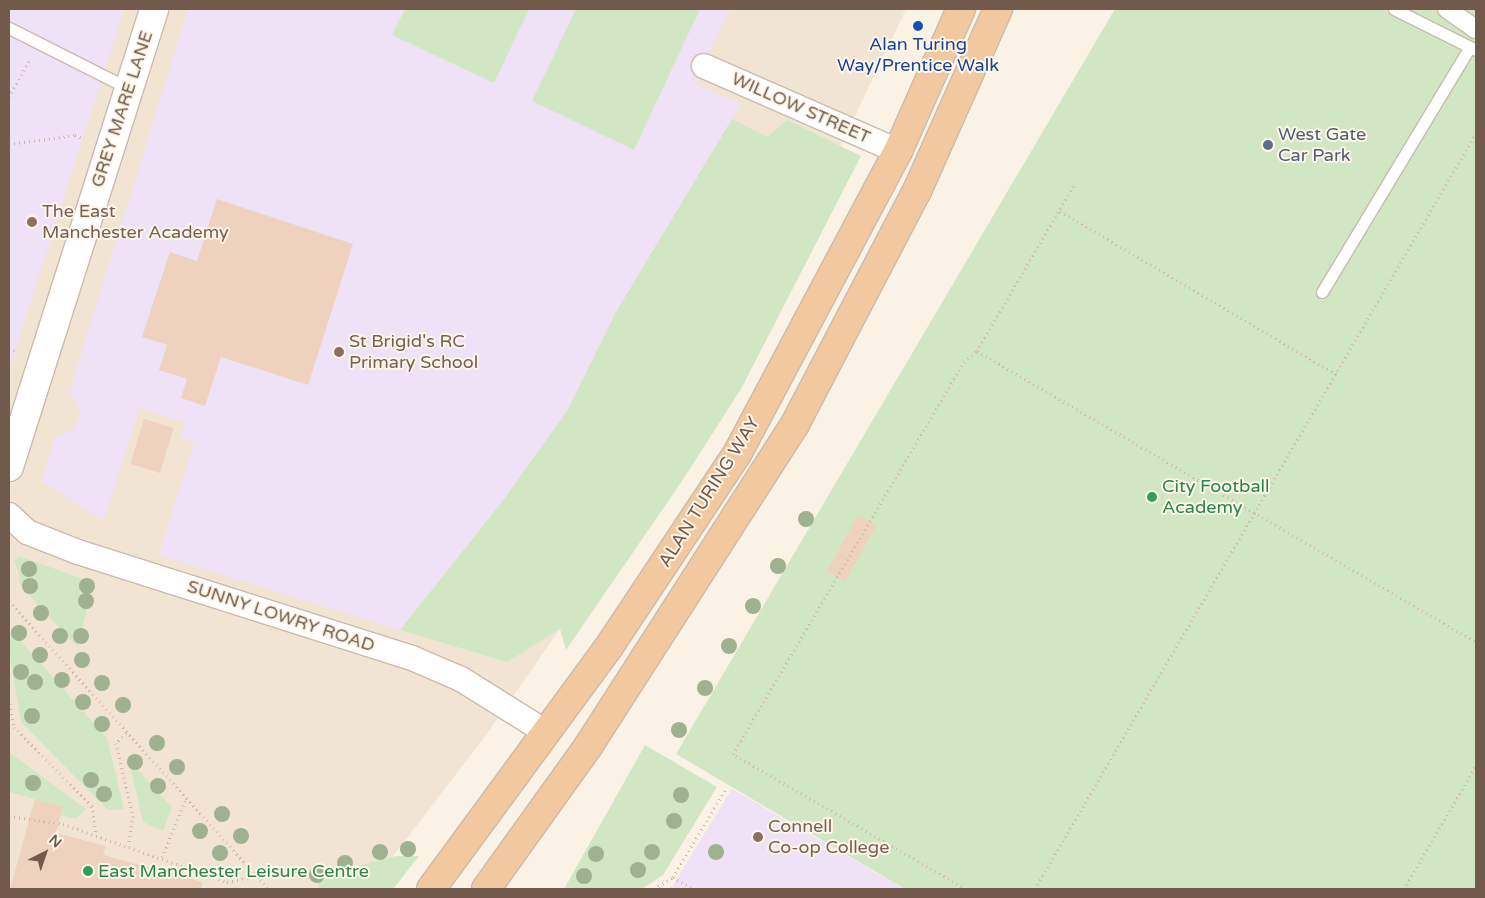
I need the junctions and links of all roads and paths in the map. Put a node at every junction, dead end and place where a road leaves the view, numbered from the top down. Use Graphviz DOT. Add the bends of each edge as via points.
graph roads {
  1 [pos="154,9"];
  2 [pos="960,9"];
  3 [pos="998,9"];
  4 [pos="1394,9"];
  5 [pos="1447,9"];
  6 [pos="9,28"];
  7 [pos="1476,29"];
  8 [pos="39,43"];
  9 [pos="1473,49"];
  10 [pos="704,66"];
  11 [pos="128,88"];
  12 [pos="9,97"];
  13 [pos="1476,133"];
  14 [pos="9,144"];
  15 [pos="109,149"];
  16 [pos="898,151"];
  17 [pos="1074,185"];
  18 [pos="1060,211"];
  19 [pos="1322,292"];
  20 [pos="977,351"];
  21 [pos="1336,374"];
  22 [pos="9,465"];
  23 [pos="1257,514"];
  24 [pos="9,515"];
  25 [pos="9,601"];
  26 [pos="1476,642"];
  27 [pos="9,699"];
  28 [pos="126,733"];
  29 [pos="547,733"];
  30 [pos="1476,766"];
  31 [pos="726,787"];
  32 [pos="186,799"];
  33 [pos="9,816"];
  34 [pos="96,835"];
  35 [pos="128,846"];
  36 [pos="162,857"];
  37 [pos="256,876"];
  38 [pos="673,877"];
  39 [pos="268,889"];
  40 [pos="431,889"];
  41 [pos="486,889"];
  42 [pos="654,889"];
  43 [pos="693,889"];
  44 [pos="966,889"];
  45 [pos="1035,889"];
  46 [pos="1404,889"];
  1 -- 11 [label="street, GREY MARE LANE"];
  2 -- 16 [label="highway, ALAN TURING WAY"];
  3 -- 41 [label="highway, ALAN TURING WAY" via="917,191 795,424 589,745"];
  4 -- 9 [label="lane"];
  5 -- 7 [label="street"];
  6 -- 8 [label="lane"];
  8 -- 11 [label="lane"];
  8 -- 12 [label="path"];
  9 -- 19 [label="lane"];
  10 -- 16 [label="street, WILLOW STREET"];
  11 -- 15 [label="street, GREY MARE LANE"];
  13 -- 21 [label="path"];
  14 -- 15 [label="path" via="75,136"];
  15 -- 22 [label="street, GREY MARE LANE"];
  16 -- 29 [label="highway, ALAN TURING WAY" via="737,454 608,648"];
  17 -- 18 [label="path"];
  18 -- 20 [label="path"];
  18 -- 21 [label="path"];
  20 -- 23 [label="path"];
  20 -- 44 [label="path" via="964,362 733,754"];
  21 -- 23 [label="path"];
  23 -- 26 [label="path"];
  23 -- 45 [label="path"];
  24 -- 29 [label="street, SUNNY LOWRY ROAD" via="27,532 78,552 412,658 461,679"];
  25 -- 28 [label="path"];
  27 -- 34 [label="path" via="14,727 92,806"];
  28 -- 32 [label="path"];
  28 -- 35 [label="path" via="116,743 133,816"];
  29 -- 40 [label="highway, ALAN TURING WAY"];
  30 -- 46 [label="path"];
  31 -- 38 [label="path"];
  32 -- 36 [label="path"];
  32 -- 37 [label="path"];
  33 -- 34 [label="path" via="62,824"];
  34 -- 35 [label="path"];
  35 -- 36 [label="path"];
  36 -- 37 [label="path" via="228,882"];
  37 -- 39 [label="path"];
  38 -- 42 [label="path"];
  38 -- 43 [label="path"];
}
